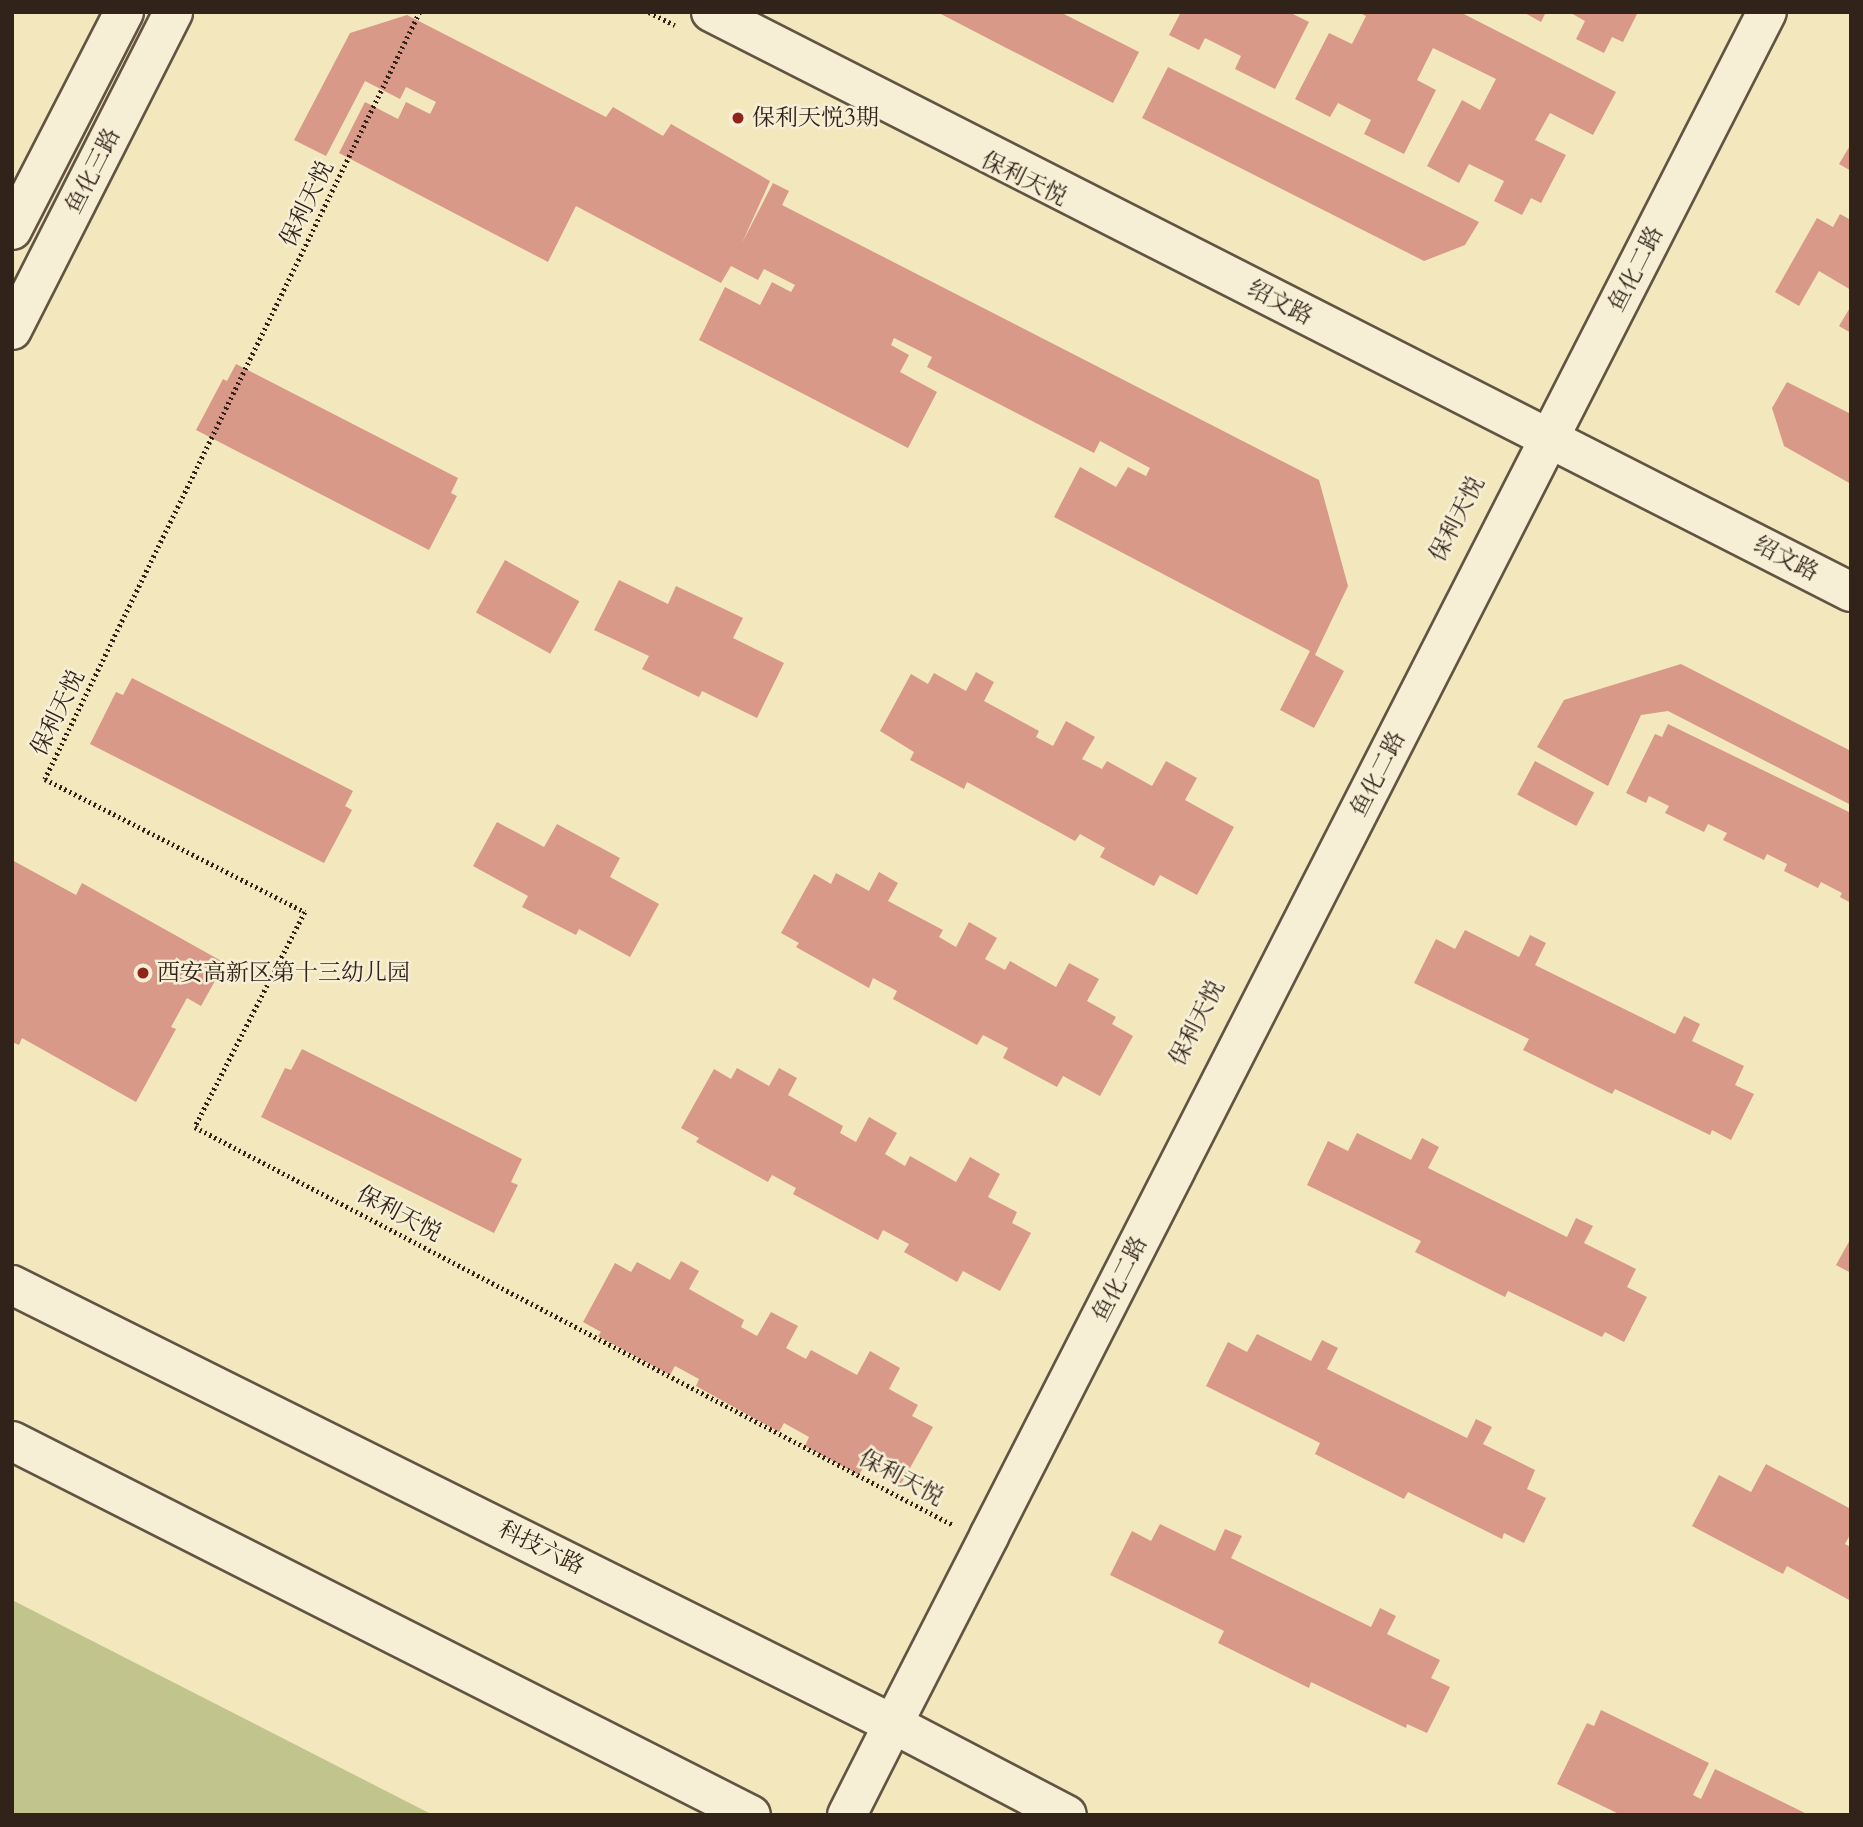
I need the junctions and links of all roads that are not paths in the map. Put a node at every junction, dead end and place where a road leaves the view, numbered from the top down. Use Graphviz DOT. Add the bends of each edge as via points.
graph roads {
  1 [pos="124,12"];
  2 [pos="173,12"];
  3 [pos="1767,12"];
  4 [pos="698,22"];
  5 [pos="12,230"];
  6 [pos="12,330"];
  7 [pos="1549,439"];
  8 [pos="1851,592"];
  9 [pos="12,1285"];
  10 [pos="12,1441"];
  11 [pos="893,1724"];
  12 [pos="751,1815"];
  13 [pos="847,1815"];
  14 [pos="1067,1815"];
  1 -- 5 [label="street, 鱼化三路"];
  2 -- 6 [label="street, 鱼化三路"];
  3 -- 7 [label="street, 鱼化二路"];
  4 -- 7 [label="street, 绍文路"];
  7 -- 8 [label="street, 绍文路"];
  7 -- 11 [label="street, 鱼化二路" via="973,1531"];
  9 -- 11 [label="street, 科技六路"];
  10 -- 12 [label="street"];
  11 -- 13 [label="street"];
  11 -- 14 [label="street, 科技六路"];
}
